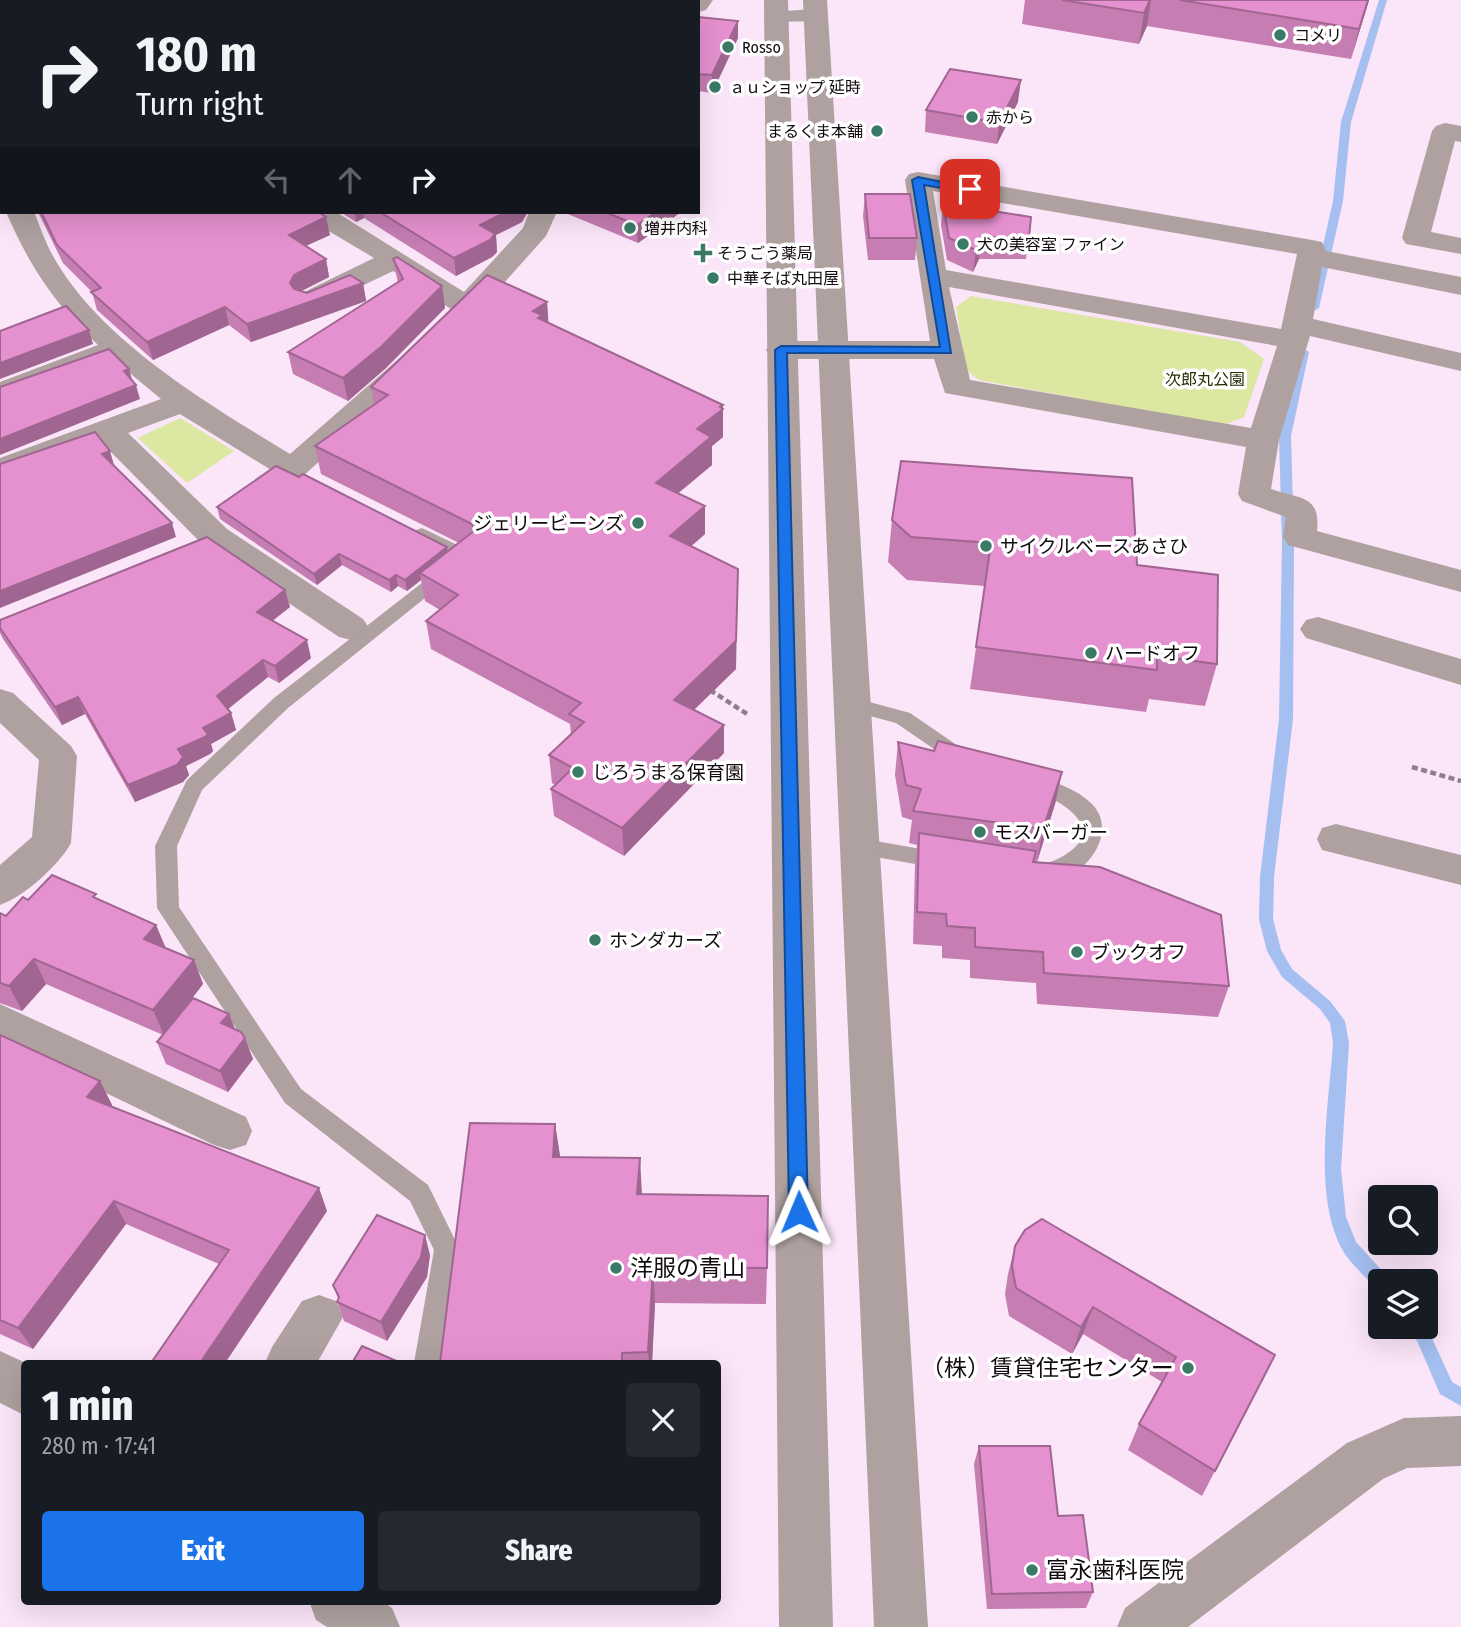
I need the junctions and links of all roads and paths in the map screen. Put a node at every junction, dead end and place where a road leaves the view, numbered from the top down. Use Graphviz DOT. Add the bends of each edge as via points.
graph roads {
  1 [pos="776,8"];
  2 [pos="816,8"];
  3 [pos="1461,134"];
  4 [pos="21,214"];
  5 [pos="320,214"];
  6 [pos="541,214"];
  7 [pos="1461,246"];
  8 [pos="395,259"];
  9 [pos="1321,259"];
  10 [pos="934,276"];
  11 [pos="1461,286"];
  12 [pos="310,300"];
  13 [pos="448,327"];
  14 [pos="1303,330"];
  15 [pos="118,348"];
  16 [pos="781,350"];
  17 [pos="832,350"];
  18 [pos="947,350"];
  19 [pos="1461,362"];
  20 [pos="0,393"];
  21 [pos="183,402"];
  22 [pos="107,430"];
  23 [pos="1263,440"];
  24 [pos="0,469"];
  25 [pos="397,522"];
  26 [pos="1461,581"];
  27 [pos="351,628"];
  28 [pos="1318,629"];
  29 [pos="1461,672"];
  30 [pos="699,682"];
  31 [pos="0,702"];
  32 [pos="851,704"];
  33 [pos="790,742"];
  34 [pos="1412,767"];
  35 [pos="979,770"];
  36 [pos="1014,779"];
  37 [pos="1461,780"];
  38 [pos="1336,839"];
  39 [pos="859,846"];
  40 [pos="969,865"];
  41 [pos="1461,870"];
  42 [pos="1025,873"];
  43 [pos="0,889"];
  44 [pos="0,1022"];
  45 [pos="230,1131"];
  46 [pos="319,1317"];
  47 [pos="291,1360"];
  48 [pos="428,1360"];
  49 [pos="0,1374"];
  50 [pos="21,1389"];
  51 [pos="1461,1441"];
  52 [pos="341,1605"];
  53 [pos="384,1605"];
  54 [pos="373,1627"];
  55 [pos="380,1627"];
  56 [pos="806,1627"];
  57 [pos="901,1627"];
  58 [pos="1144,1627"];
  1 -- 2 [label="street"];
  1 -- 16 [label="street"];
  2 -- 17 [label="street"];
  3 -- 7 [label="street" via="1445,131 1416,238"];
  4 -- 15 [label="street" via="40,258 78,310"];
  5 -- 8 [label="street"];
  6 -- 13 [label="street" via="536,230"];
  8 -- 12 [label="street"];
  8 -- 13 [label="street"];
  9 -- 10 [label="street" via="1312,248 918,180"];
  9 -- 11 [label="street"];
  9 -- 14 [label="street"];
  10 -- 14 [label="street"];
  10 -- 18 [label="street"];
  13 -- 21 [label="street" via="304,475"];
  14 -- 19 [label="street"];
  14 -- 23 [label="street"];
  15 -- 20 [label="street"];
  15 -- 21 [label="street"];
  16 -- 17 [label="street"];
  16 -- 33 [label="street"];
  17 -- 18 [label="street"];
  17 -- 32 [label="street"];
  18 -- 23 [label="street" via="956,387"];
  21 -- 22 [label="street"];
  22 -- 24 [label="street"];
  22 -- 27 [label="street" via="202,542"];
  23 -- 26 [label="street" via="1254,494 1303,512 1300,537"];
  25 -- 48 [label="lane" via="467,557 281,703 194,785 166,846 168,908 293,1096 419,1193 447,1250"];
  28 -- 29 [label="street"];
  30 -- 33 [label="path"];
  31 -- 43 [label="street" via="58,756 51,843"];
  32 -- 35 [label="lane" via="903,719"];
  32 -- 39 [label="street"];
  33 -- 56 [label="street"];
  34 -- 37 [label="path"];
  36 -- 42 [label="lane" via="1074,798 1090,816 1093,832 1085,851 1066,867 1051,873"];
  38 -- 41 [label="street"];
  39 -- 40 [label="lane"];
  39 -- 57 [label="street"];
  44 -- 45 [label="street"];
  46 -- 47 [label="street"];
  49 -- 50 [label="street"];
  51 -- 58 [label="street" via="1404,1443 1365,1461"];
  52 -- 54 [label="street"];
  53 -- 55 [label="lane"];
}
